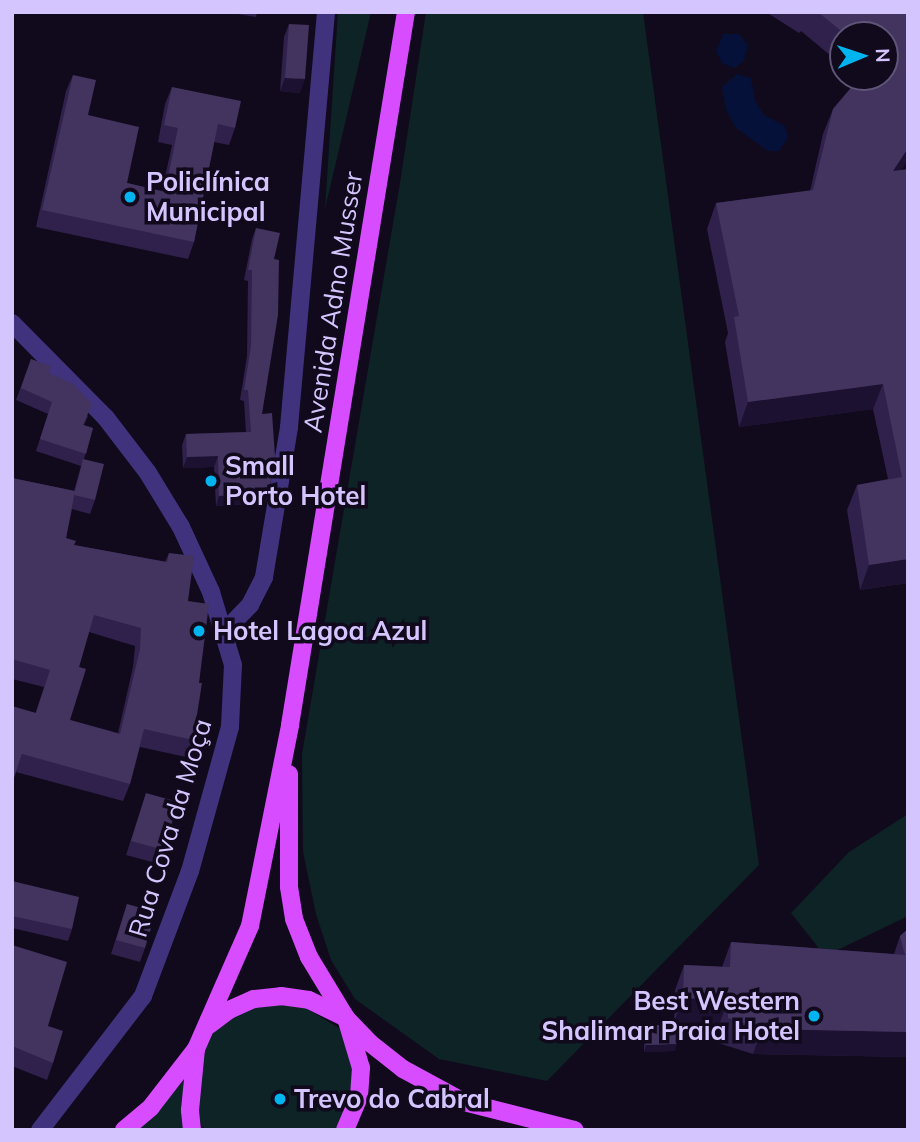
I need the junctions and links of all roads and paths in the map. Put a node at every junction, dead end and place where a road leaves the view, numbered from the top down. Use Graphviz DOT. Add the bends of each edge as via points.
graph roads {
  1 [pos="326,12"];
  2 [pos="406,12"];
  3 [pos="12,323"];
  4 [pos="225,631"];
  5 [pos="290,725"];
  6 [pos="346,1018"];
  7 [pos="207,1027"];
  8 [pos="196,1049"];
  9 [pos="193,1128"];
  10 [pos="40,1130"];
  11 [pos="124,1130"];
  12 [pos="345,1130"];
  13 [pos="575,1130"];
  1 -- 4 [label="street" via="289,427 264,577 250,606"];
  2 -- 5 [label="main road, Avenida Adno Musser"];
  3 -- 4 [label="street, Rua Cova da Moça" via="106,418 148,473 181,527"];
  4 -- 10 [label="street, Rua Cova da Moça" via="233,665 230,727 174,915 144,996"];
  5 -- 6 [label="main road, Avenida Adno Musser" via="288,840 294,919 309,957"];
  5 -- 7 [label="main road, Avenida Adno Musser" via="250,926"];
  6 -- 7 [label="main road" via="322,1004 281,996 241,1004"];
  6 -- 12 [label="main road" via="360,1068 359,1097"];
  6 -- 13 [label="main road" via="403,1069 464,1102"];
  7 -- 8 [label="main road, Avenida Adno Musser"];
  8 -- 9 [label="main road" via="190,1110"];
  8 -- 11 [label="main road" via="151,1107"];
}
